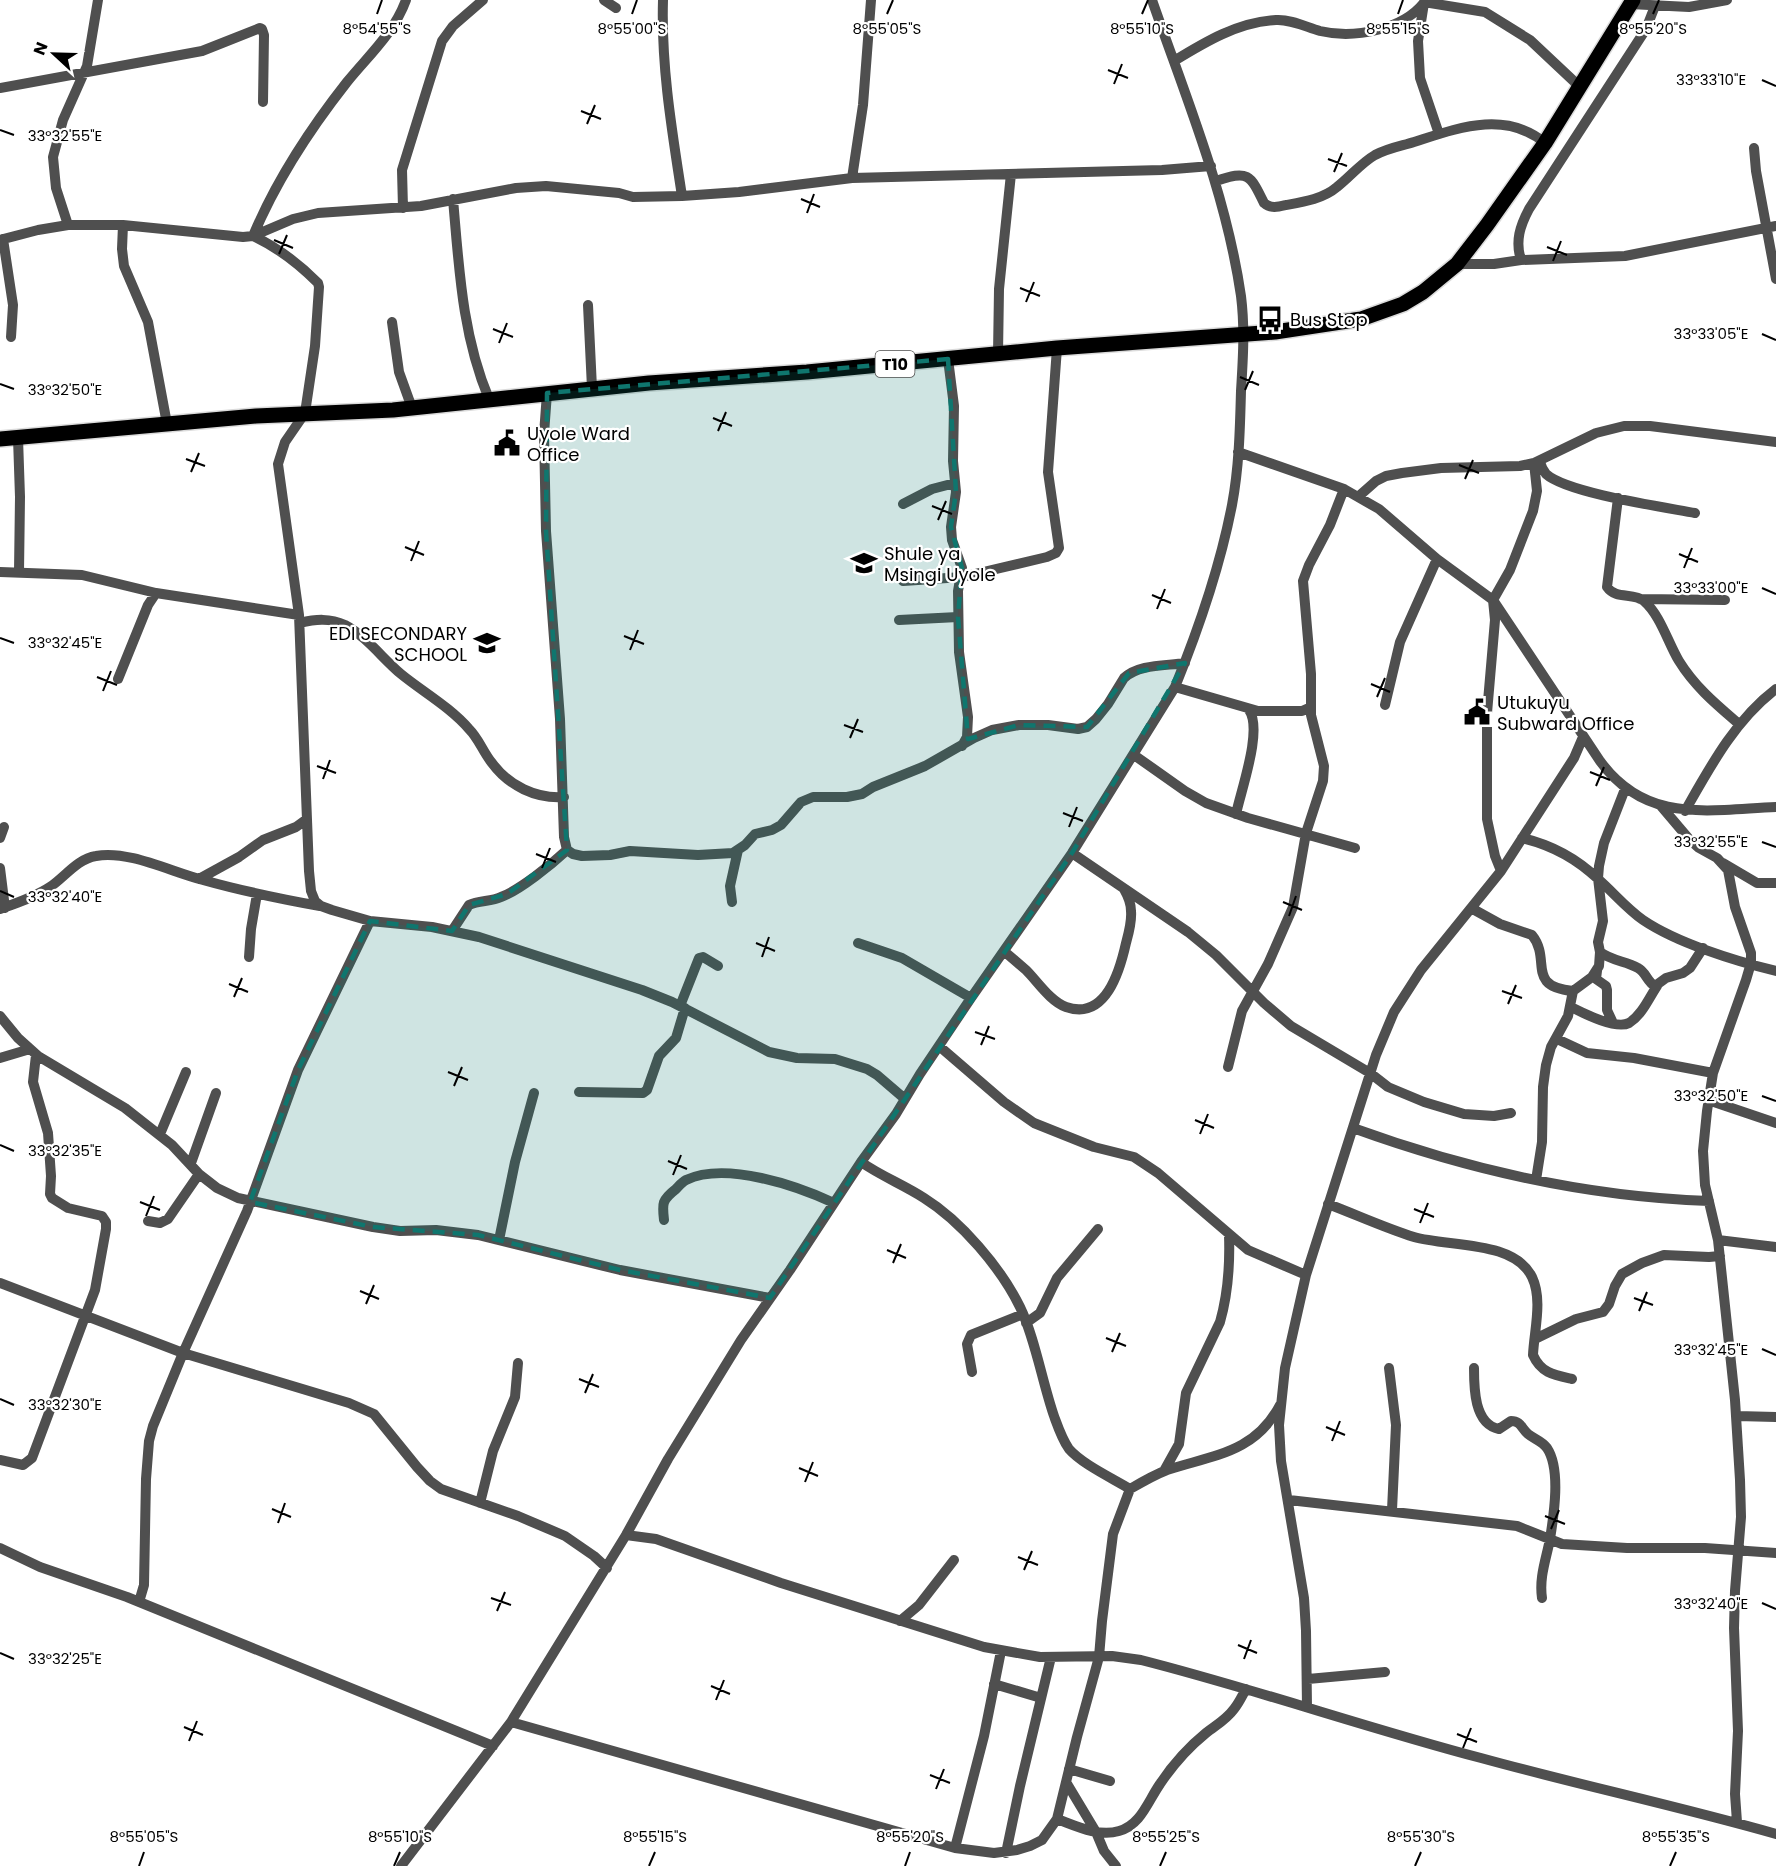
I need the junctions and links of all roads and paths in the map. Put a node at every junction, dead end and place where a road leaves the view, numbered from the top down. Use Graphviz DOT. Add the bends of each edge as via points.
graph roads {
  1 [pos="98,0"];
  2 [pos="406,0"];
  3 [pos="483,0"];
  4 [pos="604,0"];
  5 [pos="663,0"];
  6 [pos="871,0"];
  7 [pos="1727,0"];
  8 [pos="1154,1"];
  9 [pos="1425,1"];
  10 [pos="1631,2"];
  11 [pos="1655,6"];
  12 [pos="616,8"];
  13 [pos="1174,61"];
  14 [pos="84,74"];
  15 [pos="1580,87"];
  16 [pos="0,88"];
  17 [pos="263,102"];
  18 [pos="1439,134"];
  19 [pos="1545,143"];
  20 [pos="1754,148"];
  21 [pos="1211,166"];
  22 [pos="1011,174"];
  23 [pos="852,178"];
  24 [pos="1216,181"];
  25 [pos="682,196"];
  26 [pos="453,199"];
  27 [pos="403,208"];
  28 [pos="68,225"];
  29 [pos="123,225"];
  30 [pos="1772,226"];
  31 [pos="253,236"];
  32 [pos="2,239"];
  33 [pos="1521,260"];
  34 [pos="1457,264"];
  35 [pos="1776,279"];
  36 [pos="588,304"];
  37 [pos="392,322"];
  38 [pos="1244,333"];
  39 [pos="11,337"];
  40 [pos="1057,348"];
  41 [pos="998,354"];
  42 [pos="948,359"];
  43 [pos="592,388"];
  44 [pos="547,393"];
  45 [pos="489,399"];
  46 [pos="412,408"];
  47 [pos="305,414"];
  48 [pos="167,424"];
  49 [pos="18,438"];
  50 [pos="0,439"];
  51 [pos="1776,442"];
  52 [pos="1238,452"];
  53 [pos="1537,463"];
  54 [pos="955,483"];
  55 [pos="1344,489"];
  56 [pos="1359,496"];
  57 [pos="1618,498"];
  58 [pos="903,504"];
  59 [pos="1695,513"];
  60 [pos="1437,559"];
  61 [pos="0,572"];
  62 [pos="19,572"];
  63 [pos="962,577"];
  64 [pos="903,581"];
  65 [pos="156,593"];
  66 [pos="1640,599"];
  67 [pos="1493,600"];
  68 [pos="1725,600"];
  69 [pos="958,617"];
  70 [pos="300,619"];
  71 [pos="899,620"];
  72 [pos="1185,663"];
  73 [pos="118,679"];
  74 [pos="1175,687"];
  75 [pos="1776,689"];
  76 [pos="1384,705"];
  77 [pos="1311,707"];
  78 [pos="1249,710"];
  79 [pos="1740,724"];
  80 [pos="1584,737"];
  81 [pos="962,746"];
  82 [pos="1134,754"];
  83 [pos="1625,789"];
  84 [pos="564,797"];
  85 [pos="1661,806"];
  86 [pos="1776,807"];
  87 [pos="1685,811"];
  88 [pos="1236,813"];
  89 [pos="307,819"];
  90 [pos="1305,833"];
  91 [pos="1522,838"];
  92 [pos="1355,848"];
  93 [pos="567,850"];
  94 [pos="738,850"];
  95 [pos="1072,854"];
  96 [pos="1723,863"];
  97 [pos="0,868"];
  98 [pos="1501,871"];
  99 [pos="1598,878"];
  100 [pos="199,879"];
  101 [pos="1776,883"];
  102 [pos="1124,889"];
  103 [pos="257,894"];
  104 [pos="732,902"];
  105 [pos="321,906"];
  106 [pos="2,909"];
  107 [pos="1471,909"];
  108 [pos="370,921"];
  109 [pos="452,931"];
  110 [pos="858,943"];
  111 [pos="1703,948"];
  112 [pos="1005,952"];
  113 [pos="1600,952"];
  114 [pos="249,957"];
  115 [pos="1751,963"];
  116 [pos="718,966"];
  117 [pos="1597,971"];
  118 [pos="1776,971"];
  119 [pos="1658,986"];
  120 [pos="1573,990"];
  121 [pos="1253,992"];
  122 [pos="972,998"];
  123 [pos="682,1007"];
  124 [pos="1571,1007"];
  125 [pos="0,1016"];
  126 [pos="1613,1023"];
  127 [pos="1557,1039"];
  128 [pos="939,1046"];
  129 [pos="33,1052"];
  130 [pos="0,1058"];
  131 [pos="1228,1067"];
  132 [pos="186,1072"];
  133 [pos="1370,1073"];
  134 [pos="1713,1073"];
  135 [pos="579,1092"];
  136 [pos="216,1093"];
  137 [pos="534,1093"];
  138 [pos="905,1100"];
  139 [pos="1708,1100"];
  140 [pos="1510,1113"];
  141 [pos="1776,1124"];
  142 [pos="1353,1128"];
  143 [pos="160,1134"];
  144 [pos="861,1162"];
  145 [pos="190,1163"];
  146 [pos="199,1174"];
  147 [pos="1536,1180"];
  148 [pos="250,1202"];
  149 [pos="1709,1202"];
  150 [pos="834,1203"];
  151 [pos="1328,1204"];
  152 [pos="664,1220"];
  153 [pos="148,1221"];
  154 [pos="1098,1229"];
  155 [pos="1229,1235"];
  156 [pos="499,1240"];
  157 [pos="1718,1240"];
  158 [pos="1776,1247"];
  159 [pos="1720,1256"];
  160 [pos="1306,1275"];
  161 [pos="0,1283"];
  162 [pos="770,1298"];
  163 [pos="84,1316"];
  164 [pos="1025,1319"];
  165 [pos="1535,1339"];
  166 [pos="183,1353"];
  167 [pos="518,1363"];
  168 [pos="1389,1368"];
  169 [pos="1474,1368"];
  170 [pos="972,1372"];
  171 [pos="1572,1379"];
  172 [pos="1280,1405"];
  173 [pos="1737,1416"];
  174 [pos="1776,1417"];
  175 [pos="0,1460"];
  176 [pos="1164,1471"];
  177 [pos="1130,1489"];
  178 [pos="1289,1500"];
  179 [pos="480,1503"];
  180 [pos="1392,1510"];
  181 [pos="626,1535"];
  182 [pos="1549,1541"];
  183 [pos="0,1548"];
  184 [pos="1737,1550"];
  185 [pos="1776,1553"];
  186 [pos="954,1560"];
  187 [pos="607,1568"];
  188 [pos="1542,1598"];
  189 [pos="139,1602"];
  190 [pos="900,1621"];
  191 [pos="1001,1651"];
  192 [pos="1051,1657"];
  193 [pos="1100,1657"];
  194 [pos="1385,1672"];
  195 [pos="1308,1679"];
  196 [pos="994,1684"];
  197 [pos="1246,1689"];
  198 [pos="1041,1698"];
  199 [pos="1307,1707"];
  200 [pos="511,1722"];
  201 [pos="493,1746"];
  202 [pos="1069,1769"];
  203 [pos="1110,1781"];
  204 [pos="1066,1782"];
  205 [pos="1057,1819"];
  206 [pos="1737,1822"];
  207 [pos="1096,1832"];
  208 [pos="1776,1834"];
  209 [pos="955,1848"];
  210 [pos="1006,1853"];
  211 [pos="401,1866"];
  212 [pos="1116,1866"];
  1 -- 14 [label="street"];
  2 -- 31 [label="street" via="393,28 305,140"];
  3 -- 27 [label="street" via="442,41 402,170"];
  4 -- 12 [label="street"];
  5 -- 25 [label="street" via="665,69"];
  6 -- 23 [label="street" via="863,105"];
  7 -- 11 [label="street" via="1689,7"];
  8 -- 13 [label="street"];
  9 -- 13 [label="street" via="1396,24 1353,33 1332,33 1278,20 1242,27 1213,38"];
  9 -- 15 [label="street" via="1489,14 1530,40"];
  9 -- 18 [label="street" via="1418,41 1420,73"];
  10 -- 11 [label="street"];
  10 -- 15 [label="highway, T10"];
  11 -- 33 [label="street" via="1646,29 1529,209 1519,232"];
  13 -- 21 [label="street"];
  14 -- 16 [label="street"];
  14 -- 17 [label="street" via="202,51 260,28 264,35"];
  14 -- 28 [label="street" via="63,120 53,157 56,188"];
  15 -- 19 [label="highway, T10"];
  18 -- 19 [label="street" via="1476,125 1509,126 1530,132"];
  18 -- 24 [label="street" via="1386,149 1331,192 1295,204 1268,206 1246,176 1238,174"];
  19 -- 34 [label="highway, T10"];
  20 -- 30 [label="street" via="1756,171"];
  21 -- 22 [label="street"];
  21 -- 24 [label="street"];
  22 -- 23 [label="street"];
  22 -- 41 [label="street" via="999,289"];
  23 -- 25 [label="street"];
  24 -- 38 [label="street" via="1236,273"];
  25 -- 26 [label="street" via="633,197 532,186"];
  26 -- 27 [label="street"];
  26 -- 45 [label="street" via="464,308 472,350"];
  27 -- 31 [label="street" via="307,215"];
  28 -- 29 [label="street"];
  28 -- 32 [label="street"];
  29 -- 31 [label="street"];
  29 -- 48 [label="street" via="124,266 148,322"];
  30 -- 33 [label="street" via="1642,253"];
  30 -- 35 [label="street"];
  31 -- 47 [label="street" via="297,263 319,285"];
  32 -- 39 [label="street" via="13,305"];
  33 -- 34 [label="street"];
  34 -- 38 [label="highway, T10" via="1423,292 1380,314 1310,328"];
  36 -- 43 [label="street"];
  37 -- 46 [label="street" via="399,372"];
  38 -- 40 [label="highway, T10"];
  38 -- 52 [label="street"];
  40 -- 41 [label="highway, T10"];
  40 -- 63 [label="street" via="1048,472 1059,548 1047,558"];
  41 -- 42 [label="highway, T10"];
  42 -- 43 [label="highway, T10"];
  42 -- 54 [label="street" via="954,406"];
  43 -- 44 [label="highway, T10"];
  44 -- 45 [label="highway, T10"];
  44 -- 84 [label="street" via="546,531"];
  45 -- 46 [label="highway, T10"];
  46 -- 47 [label="highway, T10"];
  47 -- 48 [label="highway, T10"];
  47 -- 70 [label="street" via="285,441 278,464"];
  48 -- 49 [label="highway, T10"];
  49 -- 50 [label="highway, T10"];
  49 -- 62 [label="street"];
  51 -- 53 [label="street" via="1624,426 1596,433"];
  52 -- 55 [label="street"];
  52 -- 72 [label="street" via="1223,544"];
  53 -- 56 [label="street" via="1402,472 1386,476"];
  53 -- 57 [label="street" via="1553,479"];
  53 -- 67 [label="street" via="1533,511 1510,570"];
  54 -- 58 [label="street" via="932,489"];
  54 -- 63 [label="street" via="951,527"];
  55 -- 56 [label="street"];
  55 -- 77 [label="street" via="1303,581"];
  56 -- 60 [label="street" via="1394,520"];
  57 -- 59 [label="street"];
  57 -- 66 [label="street" via="1607,587 1616,595"];
  60 -- 67 [label="street"];
  60 -- 76 [label="street" via="1400,642"];
  61 -- 62 [label="street"];
  62 -- 65 [label="street" via="82,575"];
  63 -- 64 [label="street"];
  63 -- 69 [label="street"];
  65 -- 70 [label="street"];
  65 -- 73 [label="street"];
  66 -- 68 [label="street"];
  66 -- 79 [label="street" via="1654,613 1693,680"];
  67 -- 80 [label="street"];
  67 -- 98 [label="street" via="1495,620 1487,702 1487,819"];
  69 -- 71 [label="street"];
  69 -- 81 [label="street" via="968,717 967,737"];
  70 -- 84 [label="street" via="324,619 345,626 468,727 491,762 509,780 540,796"];
  70 -- 89 [label="street"];
  72 -- 74 [label="street"];
  72 -- 81 [label="street" via="1130,673 1086,727 1020,724 983,734"];
  74 -- 78 [label="street"];
  74 -- 82 [label="street"];
  75 -- 79 [label="street"];
  77 -- 78 [label="street" via="1302,711"];
  77 -- 90 [label="street" via="1324,766 1320,793"];
  78 -- 88 [label="street" via="1254,719 1254,734"];
  79 -- 87 [label="street"];
  80 -- 83 [label="street"];
  80 -- 91 [label="street"];
  81 -- 94 [label="street" via="862,794 813,797 801,802 781,825 755,834"];
  82 -- 88 [label="street" via="1195,797"];
  82 -- 95 [label="street"];
  83 -- 85 [label="street"];
  83 -- 99 [label="street" via="1604,843"];
  84 -- 93 [label="street"];
  85 -- 87 [label="street"];
  85 -- 96 [label="street" via="1689,839"];
  86 -- 87 [label="street"];
  88 -- 90 [label="street"];
  89 -- 100 [label="street" via="263,840"];
  89 -- 105 [label="street" via="311,891"];
  90 -- 92 [label="street"];
  90 -- 121 [label="street" via="1293,907"];
  91 -- 98 [label="street"];
  91 -- 99 [label="street" via="1560,850"];
  93 -- 94 [label="street" via="582,856 630,851 719,855"];
  93 -- 109 [label="street" via="507,894 469,905"];
  94 -- 104 [label="street" via="730,886"];
  95 -- 102 [label="street"];
  95 -- 112 [label="street"];
  96 -- 101 [label="street" via="1757,883"];
  96 -- 115 [label="street" via="1750,947"];
  97 -- 106 [label="street"];
  98 -- 107 [label="street"];
  99 -- 111 [label="street" via="1642,919"];
  99 -- 113 [label="street" via="1603,912"];
  100 -- 103 [label="street"];
  100 -- 106 [label="street" via="133,859 95,856 35,896"];
  102 -- 112 [label="street" via="1132,913 1121,965 1110,989 1087,1009 1058,1004"];
  102 -- 121 [label="street" via="1200,942"];
  103 -- 105 [label="street"];
  103 -- 114 [label="street"];
  105 -- 108 [label="street"];
  107 -- 120 [label="street" via="1532,935 1540,951 1545,980 1555,987"];
  107 -- 133 [label="street" via="1406,993 1384,1034"];
  108 -- 109 [label="street"];
  108 -- 148 [label="street" via="298,1070"];
  109 -- 123 [label="street" via="642,990"];
  110 -- 122 [label="street" via="902,958"];
  111 -- 115 [label="street"];
  111 -- 119 [label="street" via="1690,968 1666,978"];
  112 -- 122 [label="street"];
  113 -- 117 [label="street"];
  113 -- 119 [label="street" via="1640,969 1650,984"];
  115 -- 118 [label="street"];
  115 -- 134 [label="street"];
  116 -- 123 [label="street" via="699,958"];
  117 -- 120 [label="street"];
  117 -- 126 [label="street" via="1596,979 1606,986 1608,1013"];
  119 -- 126 [label="street" via="1629,1023"];
  120 -- 124 [label="street"];
  121 -- 131 [label="street" via="1239,1020"];
  121 -- 133 [label="street" via="1291,1026"];
  122 -- 128 [label="street"];
  123 -- 135 [label="street" via="676,1038 662,1053 647,1090"];
  123 -- 138 [label="street" via="769,1052 797,1058 835,1059 867,1069"];
  124 -- 126 [label="street"];
  124 -- 127 [label="street"];
  125 -- 129 [label="street"];
  127 -- 134 [label="street" via="1587,1053"];
  127 -- 147 [label="street" via="1551,1047 1544,1077 1544,1127"];
  128 -- 138 [label="street"];
  128 -- 155 [label="street" via="1034,1123 1094,1147 1134,1156"];
  129 -- 130 [label="street"];
  129 -- 143 [label="street"];
  129 -- 163 [label="street" via="33,1082 48,1132 50,1194 68,1208 102,1216 106,1222 95,1290"];
  132 -- 143 [label="street"];
  133 -- 140 [label="street" via="1388,1087 1452,1111 1494,1116"];
  133 -- 142 [label="street"];
  134 -- 139 [label="street"];
  136 -- 145 [label="street"];
  137 -- 156 [label="street"];
  138 -- 144 [label="street"];
  139 -- 141 [label="street"];
  139 -- 149 [label="street" via="1703,1151"];
  142 -- 147 [label="street"];
  142 -- 151 [label="street"];
  143 -- 145 [label="street"];
  144 -- 150 [label="street"];
  144 -- 164 [label="street" via="923,1197 954,1222 1001,1277"];
  145 -- 146 [label="street"];
  146 -- 148 [label="street" via="227,1194"];
  146 -- 153 [label="street" via="168,1219 160,1223"];
  147 -- 149 [label="street"];
  148 -- 156 [label="street" via="373,1227 458,1232"];
  148 -- 166 [label="street"];
  149 -- 157 [label="street"];
  150 -- 152 [label="street" via="770,1180 732,1174 701,1176 685,1181 667,1195 662,1208"];
  150 -- 162 [label="street"];
  151 -- 160 [label="street"];
  151 -- 165 [label="street" via="1417,1238 1495,1250 1512,1258 1534,1281"];
  154 -- 164 [label="street" via="1057,1278 1040,1313"];
  155 -- 160 [label="street" via="1257,1255"];
  155 -- 176 [label="street" via="1224,1310 1186,1394 1179,1444"];
  156 -- 162 [label="street" via="630,1272"];
  157 -- 158 [label="street"];
  157 -- 159 [label="street"];
  159 -- 165 [label="street" via="1664,1255 1642,1263 1622,1274 1603,1312 1576,1319"];
  159 -- 173 [label="street"];
  160 -- 172 [label="street"];
  161 -- 163 [label="street"];
  162 -- 181 [label="street" via="668,1459"];
  163 -- 166 [label="street"];
  163 -- 175 [label="street" via="32,1458 23,1465"];
  164 -- 170 [label="street" via="971,1335 967,1344"];
  164 -- 177 [label="street" via="1043,1386 1069,1448"];
  165 -- 171 [label="street" via="1533,1354 1544,1370"];
  166 -- 179 [label="street" via="368,1411 430,1480 441,1489"];
  166 -- 189 [label="street" via="149,1441 144,1585"];
  167 -- 179 [label="street" via="515,1397 493,1451"];
  168 -- 180 [label="street" via="1395,1425"];
  169 -- 182 [label="street" via="1483,1419 1499,1429 1511,1421 1520,1423 1551,1456 1554,1492"];
  172 -- 176 [label="street" via="1266,1427 1233,1451"];
  172 -- 178 [label="street" via="1281,1461"];
  173 -- 174 [label="street"];
  173 -- 184 [label="street" via="1741,1517"];
  176 -- 177 [label="street"];
  177 -- 193 [label="street" via="1110,1545"];
  178 -- 180 [label="street"];
  178 -- 195 [label="street" via="1304,1598"];
  179 -- 187 [label="street" via="565,1536"];
  180 -- 182 [label="street" via="1517,1526"];
  181 -- 187 [label="street"];
  181 -- 190 [label="street" via="656,1539"];
  182 -- 184 [label="street" via="1602,1547"];
  182 -- 188 [label="street" via="1542,1573"];
  183 -- 189 [label="street"];
  184 -- 185 [label="street"];
  184 -- 206 [label="street"];
  186 -- 190 [label="street" via="919,1605"];
  187 -- 200 [label="street"];
  189 -- 201 [label="street"];
  190 -- 191 [label="street"];
  191 -- 192 [label="street"];
  191 -- 196 [label="street"];
  192 -- 193 [label="street"];
  192 -- 198 [label="street"];
  193 -- 197 [label="street" via="1141,1660"];
  193 -- 202 [label="street"];
  194 -- 195 [label="street"];
  195 -- 199 [label="street"];
  196 -- 198 [label="street"];
  196 -- 209 [label="street"];
  197 -- 199 [label="street"];
  197 -- 207 [label="street" via="1234,1709 1161,1782 1134,1823 1119,1831"];
  198 -- 210 [label="street"];
  199 -- 206 [label="street" via="1480,1758"];
  200 -- 201 [label="street"];
  200 -- 209 [label="street"];
  201 -- 211 [label="street"];
  202 -- 203 [label="street"];
  202 -- 204 [label="street"];
  204 -- 205 [label="street"];
  204 -- 207 [label="street"];
  205 -- 207 [label="street"];
  205 -- 210 [label="street" via="1042,1840"];
  206 -- 208 [label="street"];
  207 -- 212 [label="street"];
  209 -- 210 [label="street"];
}
